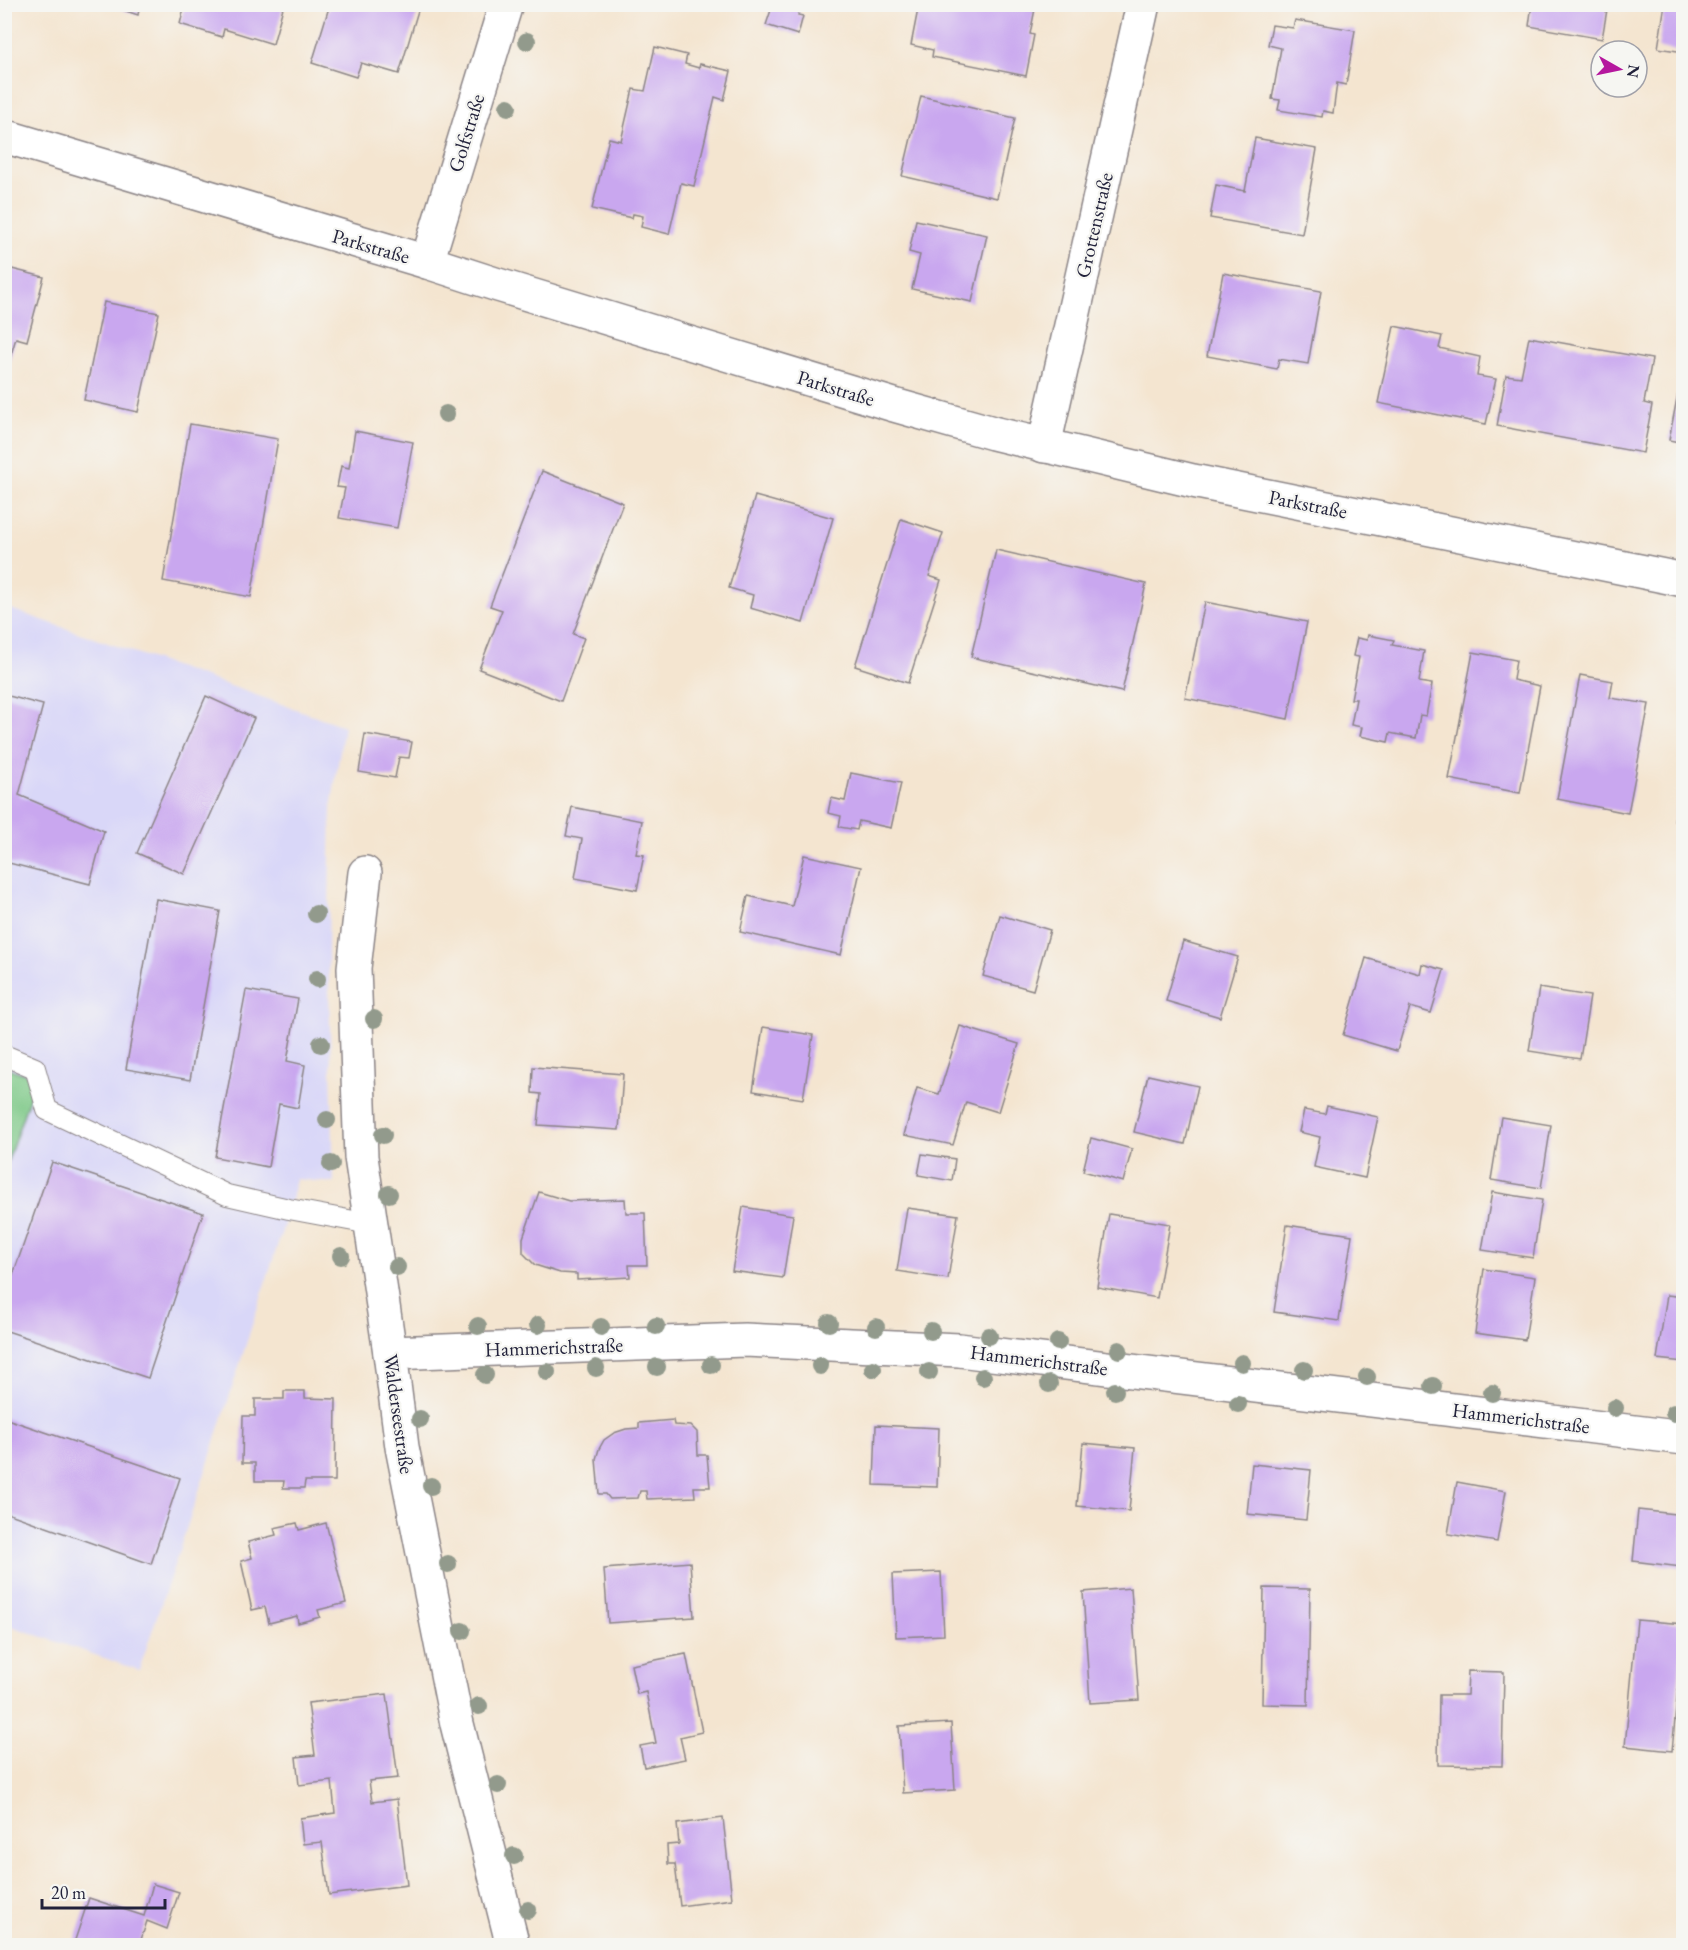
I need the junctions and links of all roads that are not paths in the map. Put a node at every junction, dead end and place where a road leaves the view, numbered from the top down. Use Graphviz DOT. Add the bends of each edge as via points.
graph roads {
  1 [pos="506,4"];
  2 [pos="1143,4"];
  3 [pos="4,136"];
  4 [pos="427,262"];
  5 [pos="1044,446"];
  6 [pos="1683,580"];
  7 [pos="365,873"];
  8 [pos="4,1055"];
  9 [pos="370,1224"];
  10 [pos="390,1353"];
  11 [pos="1683,1438"];
  12 [pos="513,1946"];
  1 -- 4 [label="street, Golfstraße"];
  2 -- 5 [label="street, Grottenstraße"];
  3 -- 4 [label="street, Parkstraße"];
  4 -- 5 [label="street, Parkstraße" via="894,405"];
  5 -- 6 [label="street, Parkstraße" via="1193,481"];
  7 -- 9 [label="street, Walderseestraße" via="354,968 361,1157"];
  8 -- 9 [label="lane" via="34,1068 46,1110 227,1195"];
  9 -- 10 [label="street, Walderseestraße"];
  10 -- 11 [label="street, Hammerichstraße" via="745,1340 959,1350"];
  10 -- 12 [label="street, Walderseestraße" via="402,1447 457,1724"];
}
